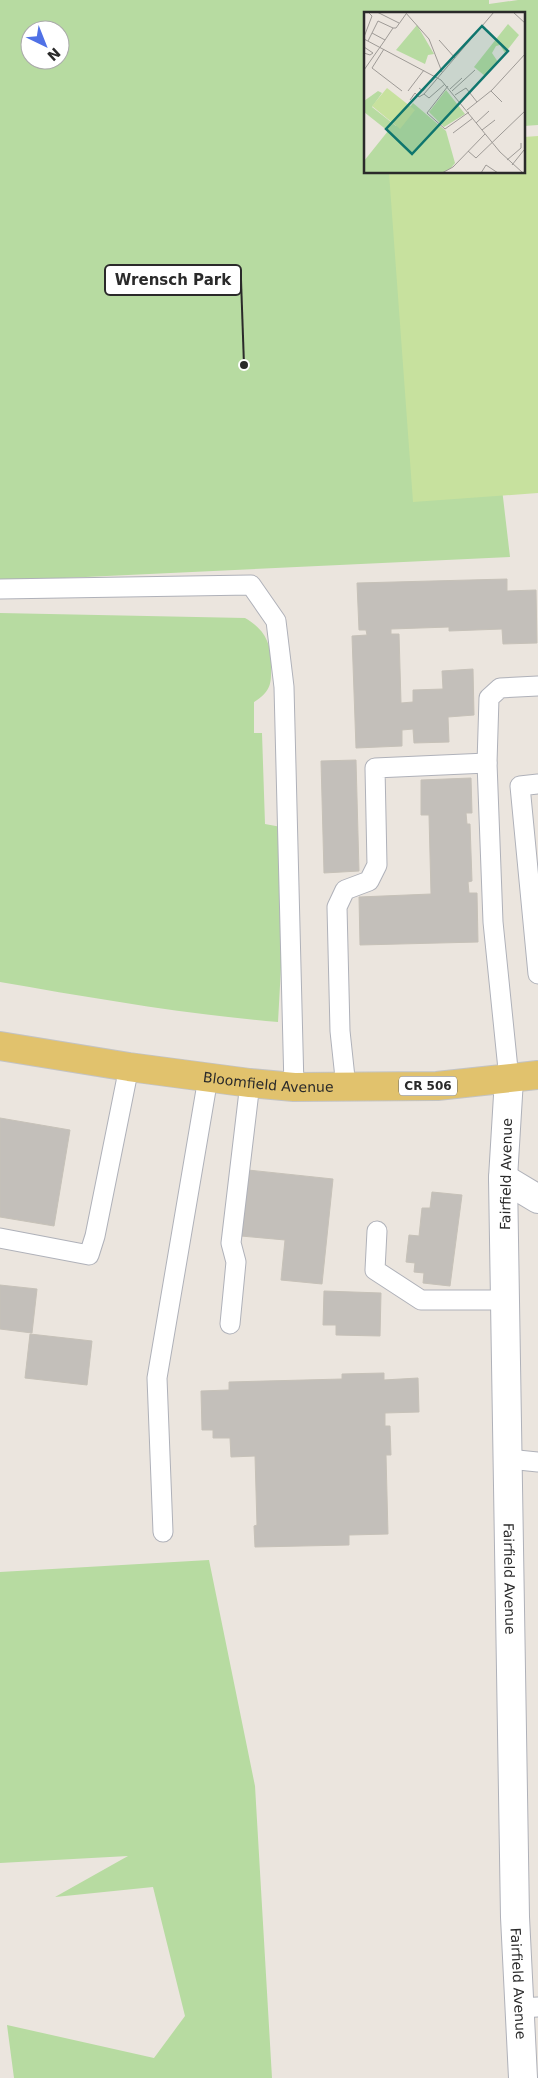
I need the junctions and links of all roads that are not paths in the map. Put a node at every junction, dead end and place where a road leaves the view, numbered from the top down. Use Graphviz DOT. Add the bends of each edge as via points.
graph roads {
  1 [pos="0,589"];
  2 [pos="538,686"];
  3 [pos="487,763"];
  4 [pos="538,784"];
  5 [pos="538,974"];
  6 [pos="0,1046"];
  7 [pos="130,1067"];
  8 [pos="538,1075"];
  9 [pos="208,1078"];
  10 [pos="509,1079"];
  11 [pos="250,1083"];
  12 [pos="294,1087"];
  13 [pos="346,1087"];
  14 [pos="503,1178"];
  15 [pos="538,1199"];
  16 [pos="377,1230"];
  17 [pos="0,1238"];
  18 [pos="505,1300"];
  19 [pos="230,1324"];
  20 [pos="508,1459"];
  21 [pos="538,1462"];
  22 [pos="163,1532"];
  23 [pos="529,2008"];
  24 [pos="523,2078"];
  1 -- 12 [label="lane" via="251,585 276,620 284,688"];
  2 -- 3 [label="lane" via="500,688 488,698"];
  3 -- 10 [label="lane" via="493,922"];
  3 -- 13 [label="lane" via="375,768 377,865 369,881 346,890 337,908 340,1030"];
  4 -- 5 [label="lane" via="520,786"];
  6 -- 7 [label="main road, Bloomfield Avenue / CR 506"];
  7 -- 9 [label="main road, Bloomfield Avenue / CR 506"];
  7 -- 17 [label="lane" via="89,1255"];
  8 -- 10 [label="main road, Bloomfield Avenue / CR 506"];
  9 -- 11 [label="main road, Bloomfield Avenue / CR 506"];
  9 -- 22 [label="lane" via="157,1378"];
  10 -- 13 [label="main road, Bloomfield Avenue / CR 506" via="437,1086"];
  10 -- 14 [label="street, Fairfield Avenue"];
  11 -- 12 [label="main road, Bloomfield Avenue / CR 506"];
  11 -- 19 [label="lane" via="231,1243 236,1262"];
  12 -- 13 [label="main road, Bloomfield Avenue / CR 506"];
  14 -- 15 [label="street"];
  14 -- 18 [label="street, Fairfield Avenue"];
  16 -- 18 [label="lane" via="375,1270 420,1300"];
  18 -- 20 [label="street, Fairfield Avenue"];
  20 -- 21 [label="lane"];
  20 -- 23 [label="street, Fairfield Avenue" via="515,1917"];
  23 -- 24 [label="street, Fairfield Avenue"];
}
